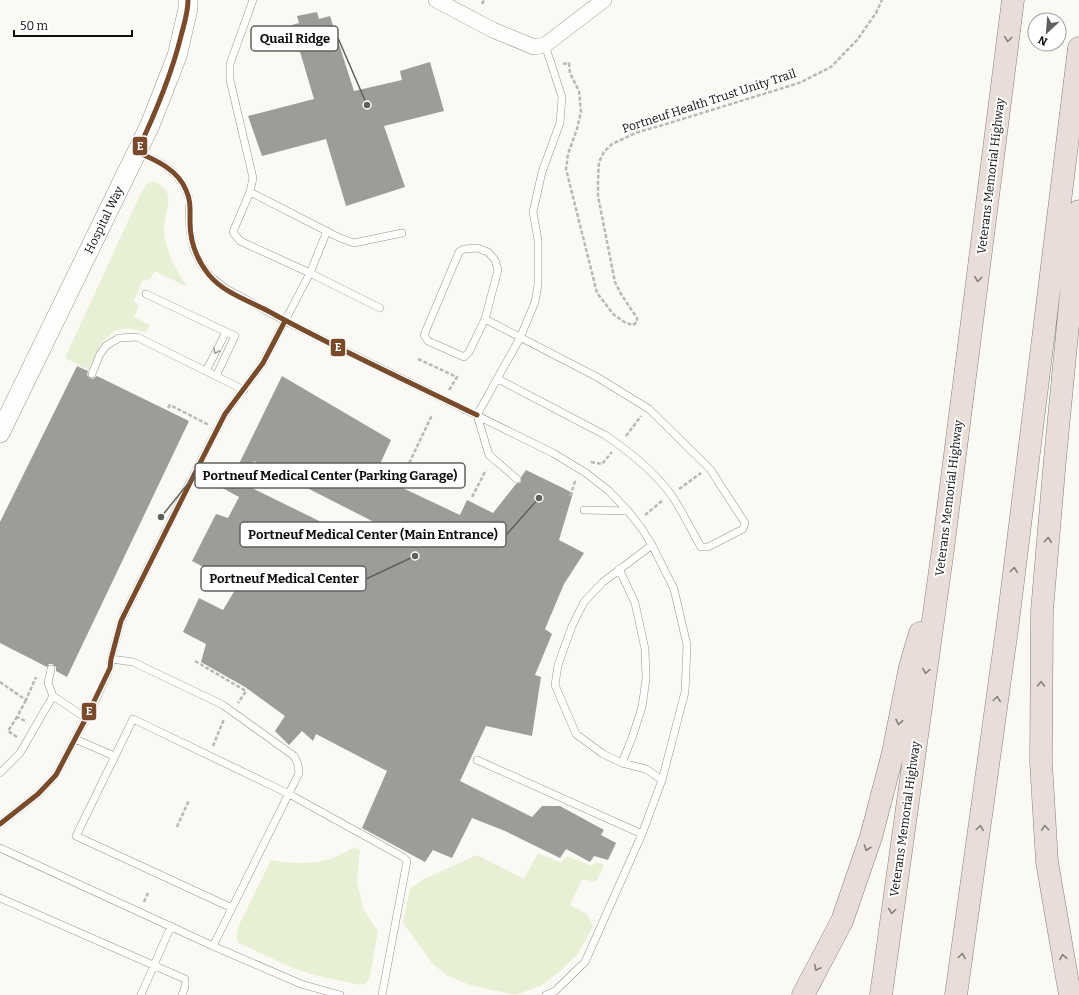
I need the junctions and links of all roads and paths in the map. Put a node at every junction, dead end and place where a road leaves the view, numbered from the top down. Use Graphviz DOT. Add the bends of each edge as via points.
graph roads {
  1 [pos="188,0"];
  2 [pos="253,0"];
  3 [pos="436,0"];
  4 [pos="484,0"];
  5 [pos="604,0"];
  6 [pos="882,0"];
  7 [pos="1013,0"];
  8 [pos="455,4"];
  9 [pos="482,4"];
  10 [pos="545,45"];
  11 [pos="1079,48"];
  12 [pos="563,64"];
  13 [pos="136,152"];
  14 [pos="250,192"];
  15 [pos="1079,211"];
  16 [pos="327,231"];
  17 [pos="402,233"];
  18 [pos="310,273"];
  19 [pos="146,294"];
  20 [pos="380,308"];
  21 [pos="485,318"];
  22 [pos="285,321"];
  23 [pos="226,332"];
  24 [pos="520,338"];
  25 [pos="418,359"];
  26 [pos="206,371"];
  27 [pos="92,374"];
  28 [pos="216,376"];
  29 [pos="498,379"];
  30 [pos="244,390"];
  31 [pos="448,392"];
  32 [pos="168,408"];
  33 [pos="432,414"];
  34 [pos="643,414"];
  35 [pos="477,415"];
  36 [pos="211,426"];
  37 [pos="0,432"];
  38 [pos="623,439"];
  39 [pos="614,450"];
  40 [pos="588,462"];
  41 [pos="486,470"];
  42 [pos="703,472"];
  43 [pos="404,474"];
  44 [pos="576,478"];
  45 [pos="517,479"];
  46 [pos="677,491"];
  47 [pos="570,496"];
  48 [pos="472,498"];
  49 [pos="665,499"];
  50 [pos="584,510"];
  51 [pos="628,511"];
  52 [pos="645,514"];
  53 [pos="652,545"];
  54 [pos="943,549"];
  55 [pos="619,569"];
  56 [pos="111,659"];
  57 [pos="195,661"];
  58 [pos="51,669"];
  59 [pos="37,675"];
  60 [pos="0,682"];
  61 [pos="54,696"];
  62 [pos="26,700"];
  63 [pos="237,705"];
  64 [pos="225,717"];
  65 [pos="86,718"];
  66 [pos="10,733"];
  67 [pos="76,739"];
  68 [pos="212,748"];
  69 [pos="114,756"];
  70 [pos="477,760"];
  71 [pos="622,763"];
  72 [pos="0,773"];
  73 [pos="662,780"];
  74 [pos="289,794"];
  75 [pos="189,800"];
  76 [pos="0,824"];
  77 [pos="177,827"];
  78 [pos="642,834"];
  79 [pos="0,848"];
  80 [pos="148,893"];
  81 [pos="0,898"];
  82 [pos="144,902"];
  83 [pos="232,908"];
  84 [pos="171,926"];
  85 [pos="213,946"];
  86 [pos="153,965"];
  87 [pos="141,995"];
  88 [pos="182,995"];
  89 [pos="340,995"];
  90 [pos="382,995"];
  91 [pos="546,995"];
  92 [pos="803,995"];
  93 [pos="880,995"];
  94 [pos="956,995"];
  95 [pos="1070,995"];
  1 -- 13 [label="street, Hospital Way" via="177,56 150,125"];
  2 -- 14 [label="lane" via="230,64 230,80 253,178"];
  3 -- 8 [label="street"];
  4 -- 9 [label="path"];
  5 -- 10 [label="street"];
  6 -- 12 [label="path, Portneuf Health Trust Unity Trail" via="857,40 831,68 799,83 638,132 612,144 604,152 599,162 598,196 615,282 637,318 633,325 614,315 597,293 566,169 581,112 579,91 570,73 569,63"];
  7 -- 54 [label="highway, Veterans Memorial Highway, one-way"];
  8 -- 10 [label="street" via="493,30 534,47"];
  10 -- 24 [label="lane" via="562,97 560,123 542,172 533,212 538,240 538,285 536,302"];
  94 -- 11 [label="highway, one-way" via="1008,622"];
  13 -- 22 [label="lane" via="161,163 183,184 189,198 190,231 194,250 210,276 225,288"];
  13 -- 37 [label="street, Hospital Way"];
  14 -- 16 [label="lane"];
  14 -- 18 [label="lane" via="233,232 240,241"];
  95 -- 15 [label="highway, one-way" via="1047,862 1041,762 1042,611"];
  16 -- 17 [label="lane" via="354,243"];
  16 -- 18 [label="lane"];
  18 -- 20 [label="lane"];
  18 -- 22 [label="lane"];
  19 -- 23 [label="lane"];
  21 -- 21 [label="lane" via="469,352 464,356 428,341 424,335 459,252 464,248 477,248 488,252 495,260 498,270"];
  21 -- 24 [label="lane"];
  22 -- 30 [label="lane" via="263,363"];
  22 -- 35 [label="lane"];
  23 -- 26 [label="lane, one-way"];
  23 -- 28 [label="lane" via="235,336"];
  24 -- 29 [label="lane"];
  24 -- 29 [label="lane" via="597,377 649,409 710,469 745,523 743,529 708,547 701,547 673,498 650,471 619,444"];
  25 -- 31 [label="path" via="457,377"];
  26 -- 27 [label="lane" via="137,337 119,338 106,346"];
  26 -- 28 [label="lane"];
  28 -- 30 [label="lane"];
  29 -- 35 [label="lane"];
  30 -- 56 [label="lane" via="226,414 121,622"];
  32 -- 36 [label="path" via="170,405"];
  33 -- 43 [label="path"];
  34 -- 38 [label="path"];
  35 -- 45 [label="lane" via="489,455"];
  35 -- 51 [label="lane" via="554,452 609,491"];
  39 -- 40 [label="path" via="602,464"];
  41 -- 48 [label="path"];
  42 -- 46 [label="path"];
  44 -- 47 [label="path"];
  49 -- 52 [label="path"];
  50 -- 51 [label="lane"];
  51 -- 53 [label="lane"];
  53 -- 55 [label="lane"];
  53 -- 73 [label="lane" via="674,589 687,645 685,692"];
  54 -- 92 [label="highway, one-way" via="910,667 893,753 871,837 842,921"];
  54 -- 93 [label="highway, Veterans Memorial Highway, one-way"];
  55 -- 71 [label="lane" via="635,602 645,649 646,679 642,707"];
  55 -- 71 [label="lane" via="584,602 558,664 555,685 576,734 603,754"];
  56 -- 65 [label="lane" via="110,668"];
  56 -- 74 [label="lane" via="133,662 223,706 294,756 299,773"];
  57 -- 63 [label="path" via="246,691"];
  58 -- 61 [label="lane" via="48,683"];
  59 -- 62 [label="path"];
  60 -- 62 [label="path"];
  61 -- 65 [label="lane"];
  61 -- 72 [label="lane" via="20,753"];
  62 -- 66 [label="path" via="19,718 8,731"];
  64 -- 68 [label="path"];
  65 -- 67 [label="lane"];
  67 -- 69 [label="lane"];
  67 -- 76 [label="lane" via="56,775 38,794"];
  69 -- 74 [label="lane" via="133,719"];
  69 -- 83 [label="lane" via="76,836"];
  70 -- 78 [label="lane"];
  71 -- 73 [label="lane" via="646,769"];
  73 -- 78 [label="lane"];
  74 -- 83 [label="lane"];
  74 -- 90 [label="lane" via="407,861"];
  75 -- 77 [label="path"];
  78 -- 91 [label="lane" via="586,962 555,991"];
  79 -- 84 [label="lane"];
  80 -- 82 [label="path"];
  81 -- 86 [label="lane"];
  83 -- 85 [label="lane"];
  84 -- 85 [label="lane"];
  84 -- 86 [label="lane"];
  85 -- 89 [label="lane" via="301,984"];
  86 -- 87 [label="lane"];
  86 -- 88 [label="lane" via="185,979"];
}
